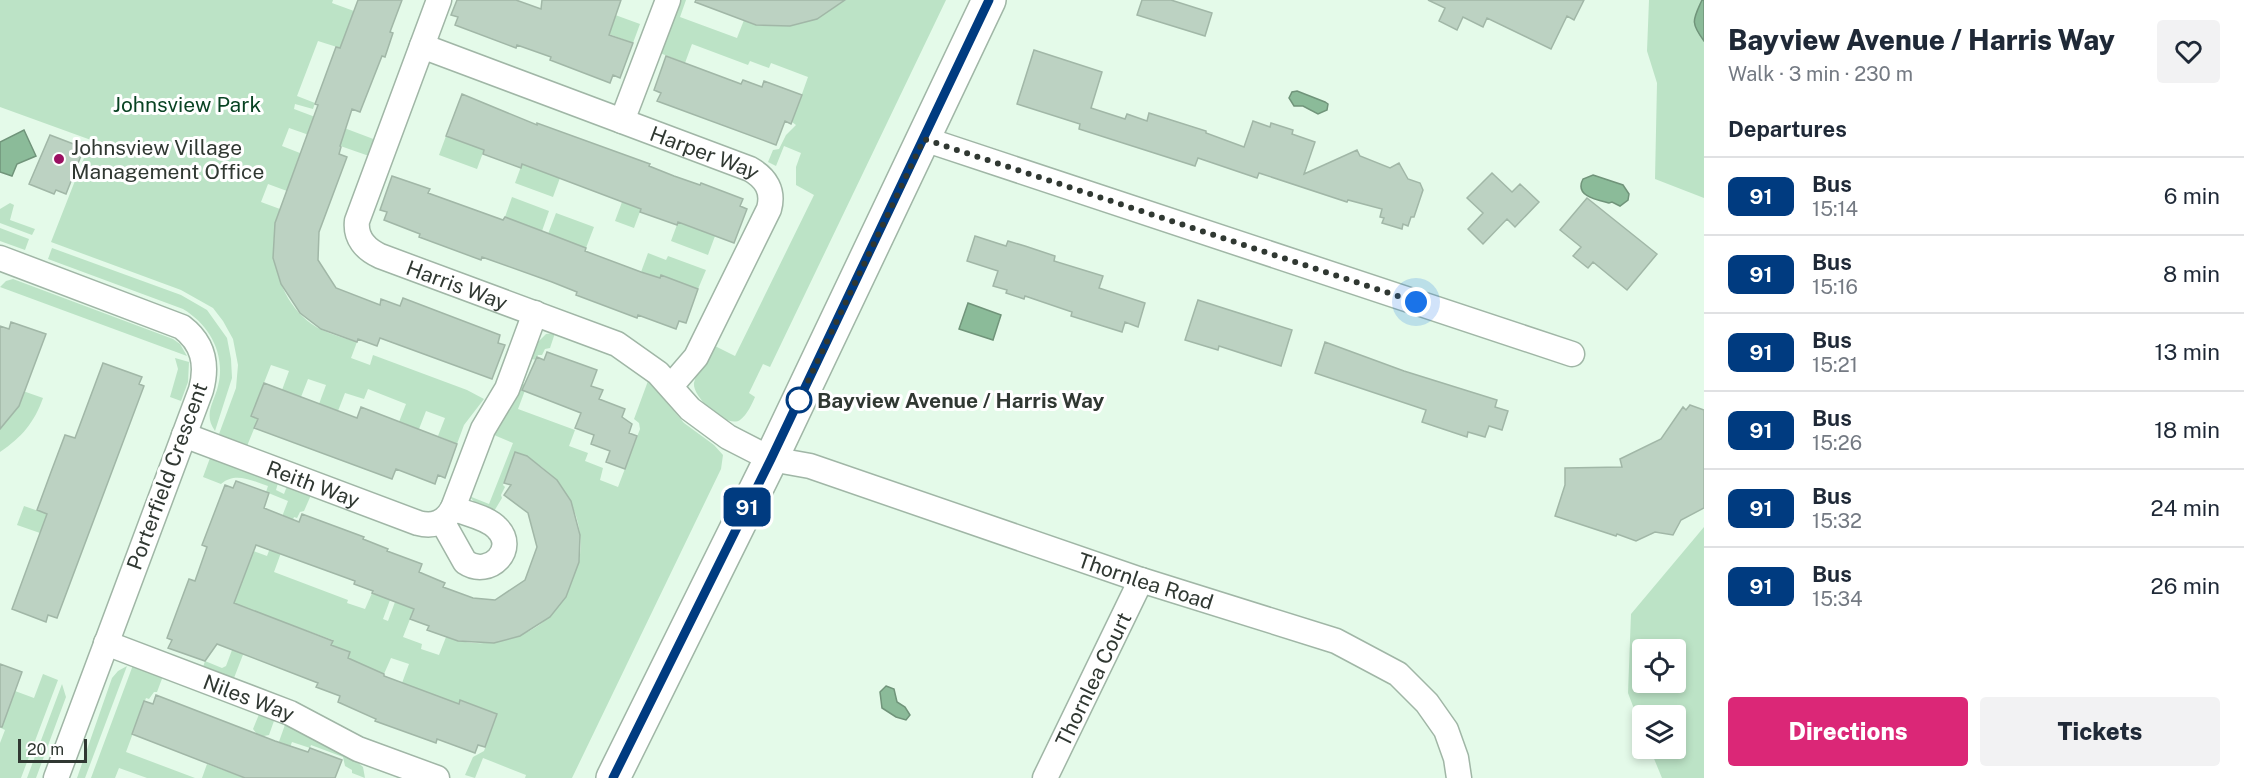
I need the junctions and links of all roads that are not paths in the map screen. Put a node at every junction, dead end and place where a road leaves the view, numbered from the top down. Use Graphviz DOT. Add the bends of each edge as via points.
graph roads {
  1 [pos="439,0"];
  2 [pos="668,0"];
  3 [pos="989,0"];
  4 [pos="422,46"];
  5 [pos="622,121"];
  6 [pos="924,139"];
  7 [pos="0,258"];
  8 [pos="535,313"];
  9 [pos="1572,354"];
  10 [pos="671,386"];
  11 [pos="184,435"];
  12 [pos="771,459"];
  13 [pos="1141,580"];
  14 [pos="106,643"];
  15 [pos="383,769"];
  16 [pos="56,778"];
  17 [pos="437,778"];
  18 [pos="613,778"];
  19 [pos="1045,778"];
  20 [pos="1459,778"];
  1 -- 4 [label="street, Harris Way"];
  2 -- 5 [label="street"];
  3 -- 6 [label="main road"];
  4 -- 5 [label="street, Harper Way"];
  4 -- 8 [label="street, Harris Way" via="359,215 356,227 360,239 380,256"];
  5 -- 10 [label="street, Harper Way" via="750,169 764,180 771,196 770,209 705,342"];
  6 -- 9 [label="street"];
  6 -- 12 [label="main road"];
  7 -- 11 [label="street, Porterfield Crescent" via="177,324 191,334 200,348 205,370"];
  8 -- 10 [label="street, Harris Way" via="625,349"];
  8 -- 11 [label="street, Reith Way" via="507,389 483,429 448,515 435,524 418,523"];
  10 -- 12 [label="street, Harris Way" via="712,426"];
  11 -- 14 [label="street, Porterfield Crescent"];
  12 -- 13 [label="street, Thornlea Road" via="810,466"];
  12 -- 18 [label="main road"];
  13 -- 19 [label="street, Thornlea Court"];
  13 -- 20 [label="street, Thornlea Road" via="1336,641 1398,674 1427,703 1446,730"];
  14 -- 15 [label="street, Niles Way" via="290,713"];
  14 -- 16 [label="street, Porterfield Crescent"];
  15 -- 17 [label="street, Niles Way"];
}
